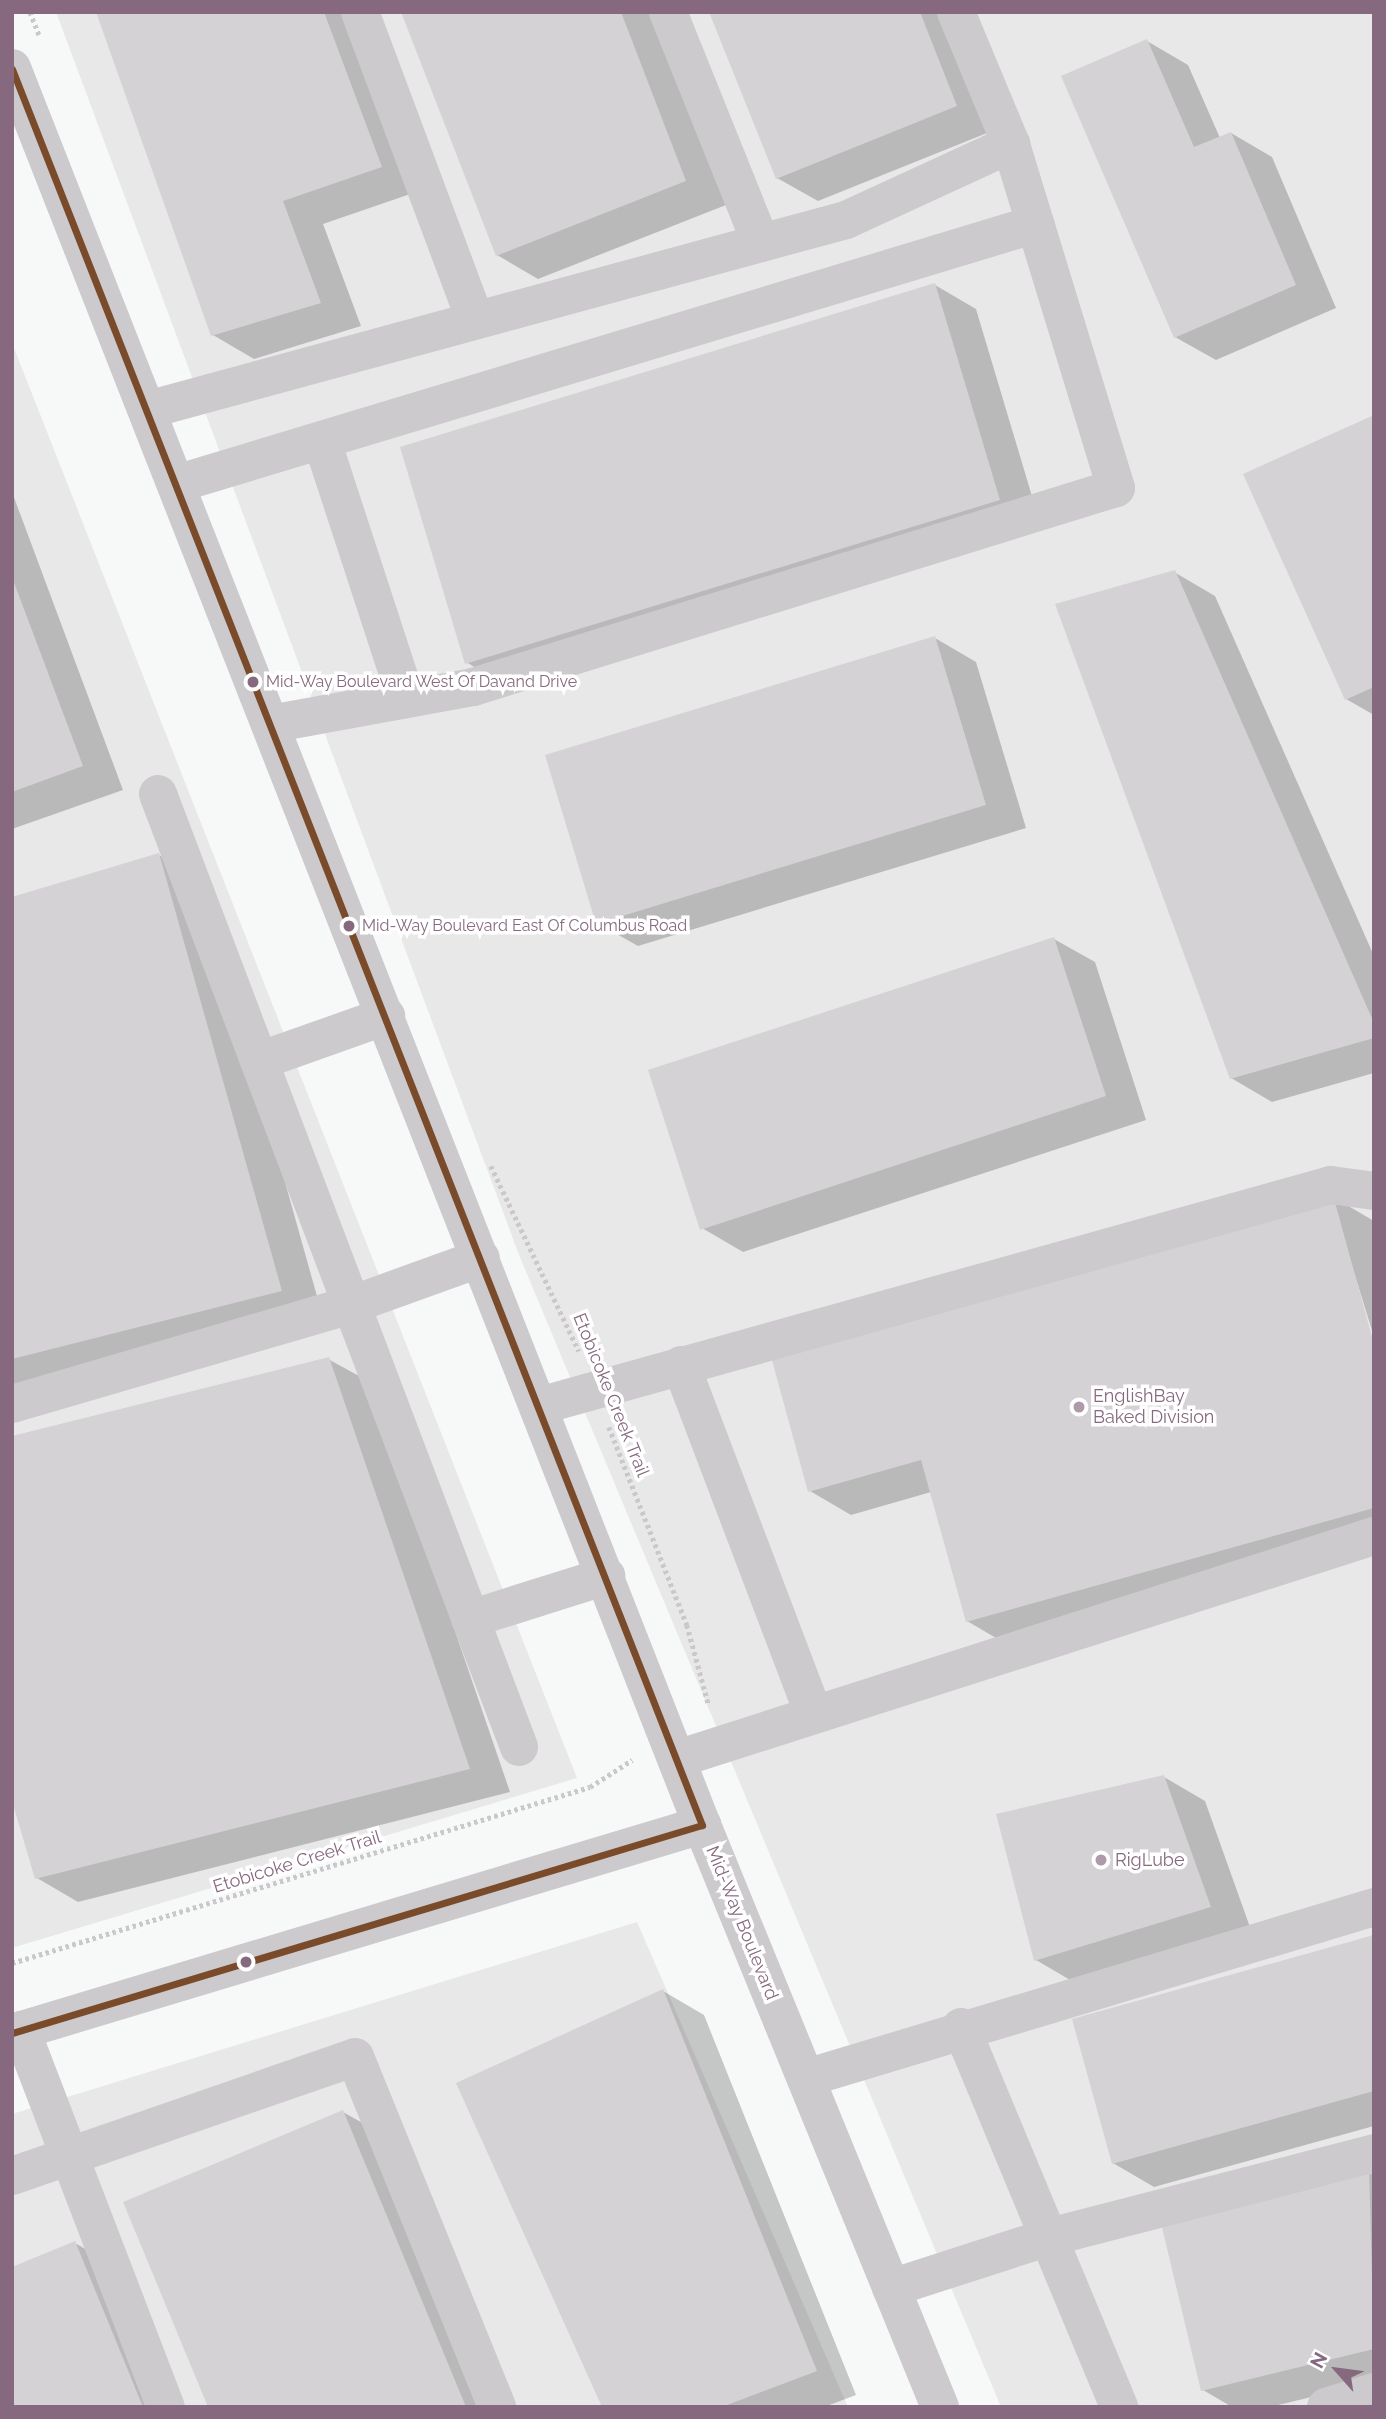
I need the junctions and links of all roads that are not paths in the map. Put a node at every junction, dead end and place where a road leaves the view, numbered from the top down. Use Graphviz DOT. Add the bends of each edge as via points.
graph roads {
  1 [pos="359,12"];
  2 [pos="668,12"];
  3 [pos="956,12"];
  4 [pos="12,68"];
  5 [pos="1011,144"];
  6 [pos="846,220"];
  7 [pos="1036,224"];
  8 [pos="761,243"];
  9 [pos="864,276"];
  10 [pos="475,320"];
  11 [pos="147,410"];
  12 [pos="323,441"];
  13 [pos="176,484"];
  14 [pos="406,698"];
  15 [pos="270,724"];
  16 [pos="158,794"];
  17 [pos="386,1016"];
  18 [pos="259,1061"];
  19 [pos="1374,1191"];
  20 [pos="481,1258"];
  21 [pos="351,1305"];
  22 [pos="681,1365"];
  23 [pos="12,1404"];
  24 [pos="540,1406"];
  25 [pos="1374,1536"];
  26 [pos="606,1576"];
  27 [pos="470,1619"];
  28 [pos="813,1713"];
  29 [pos="519,1747"];
  30 [pos="677,1759"];
  31 [pos="702,1825"];
  32 [pos="1374,1907"];
  33 [pos="961,2027"];
  34 [pos="16,2031"];
  35 [pos="806,2078"];
  36 [pos="1374,2127"];
  37 [pos="1374,2153"];
  38 [pos="69,2156"];
  39 [pos="12,2176"];
  40 [pos="1042,2229"];
  41 [pos="891,2288"];
  42 [pos="1374,2392"];
  43 [pos="166,2407"];
  44 [pos="497,2407"];
  45 [pos="940,2407"];
  46 [pos="1119,2407"];
  47 [pos="1326,2407"];
  1 -- 10 [label="street"];
  2 -- 8 [label="street"];
  3 -- 5 [label="street"];
  4 -- 11 [label="street, Mid-Way Boulevard"];
  5 -- 6 [label="street"];
  5 -- 7 [label="street"];
  6 -- 8 [label="street"];
  6 -- 9 [label="street"];
  7 -- 9 [label="street"];
  7 -- 14 [label="street" via="1116,488 473,687"];
  8 -- 10 [label="street"];
  9 -- 12 [label="street"];
  10 -- 11 [label="street"];
  11 -- 13 [label="street, Mid-Way Boulevard"];
  12 -- 13 [label="street"];
  12 -- 14 [label="street"];
  13 -- 15 [label="street, Mid-Way Boulevard"];
  14 -- 15 [label="street"];
  15 -- 17 [label="street, Mid-Way Boulevard"];
  16 -- 18 [label="street"];
  17 -- 18 [label="street"];
  17 -- 20 [label="street, Mid-Way Boulevard"];
  18 -- 21 [label="street"];
  19 -- 22 [label="street" via="1331,1185"];
  20 -- 21 [label="street"];
  20 -- 24 [label="street, Mid-Way Boulevard"];
  21 -- 23 [label="street"];
  21 -- 27 [label="street"];
  22 -- 24 [label="street"];
  22 -- 28 [label="street"];
  24 -- 26 [label="street, Mid-Way Boulevard"];
  25 -- 28 [label="street"];
  26 -- 27 [label="street"];
  26 -- 30 [label="street, Mid-Way Boulevard"];
  27 -- 29 [label="street"];
  28 -- 30 [label="street"];
  30 -- 31 [label="street, Mid-Way Boulevard"];
  31 -- 34 [label="street"];
  31 -- 35 [label="street, Mid-Way Boulevard"];
  32 -- 33 [label="street"];
  33 -- 35 [label="street"];
  33 -- 40 [label="street"];
  34 -- 38 [label="street"];
  35 -- 41 [label="street, Mid-Way Boulevard"];
  36 -- 40 [label="street"];
  37 -- 40 [label="street"];
  38 -- 39 [label="street"];
  38 -- 43 [label="street"];
  38 -- 44 [label="street" via="355,2057"];
  40 -- 41 [label="street"];
  40 -- 46 [label="street"];
  41 -- 45 [label="street, Mid-Way Boulevard"];
  42 -- 47 [label="street"];
}
